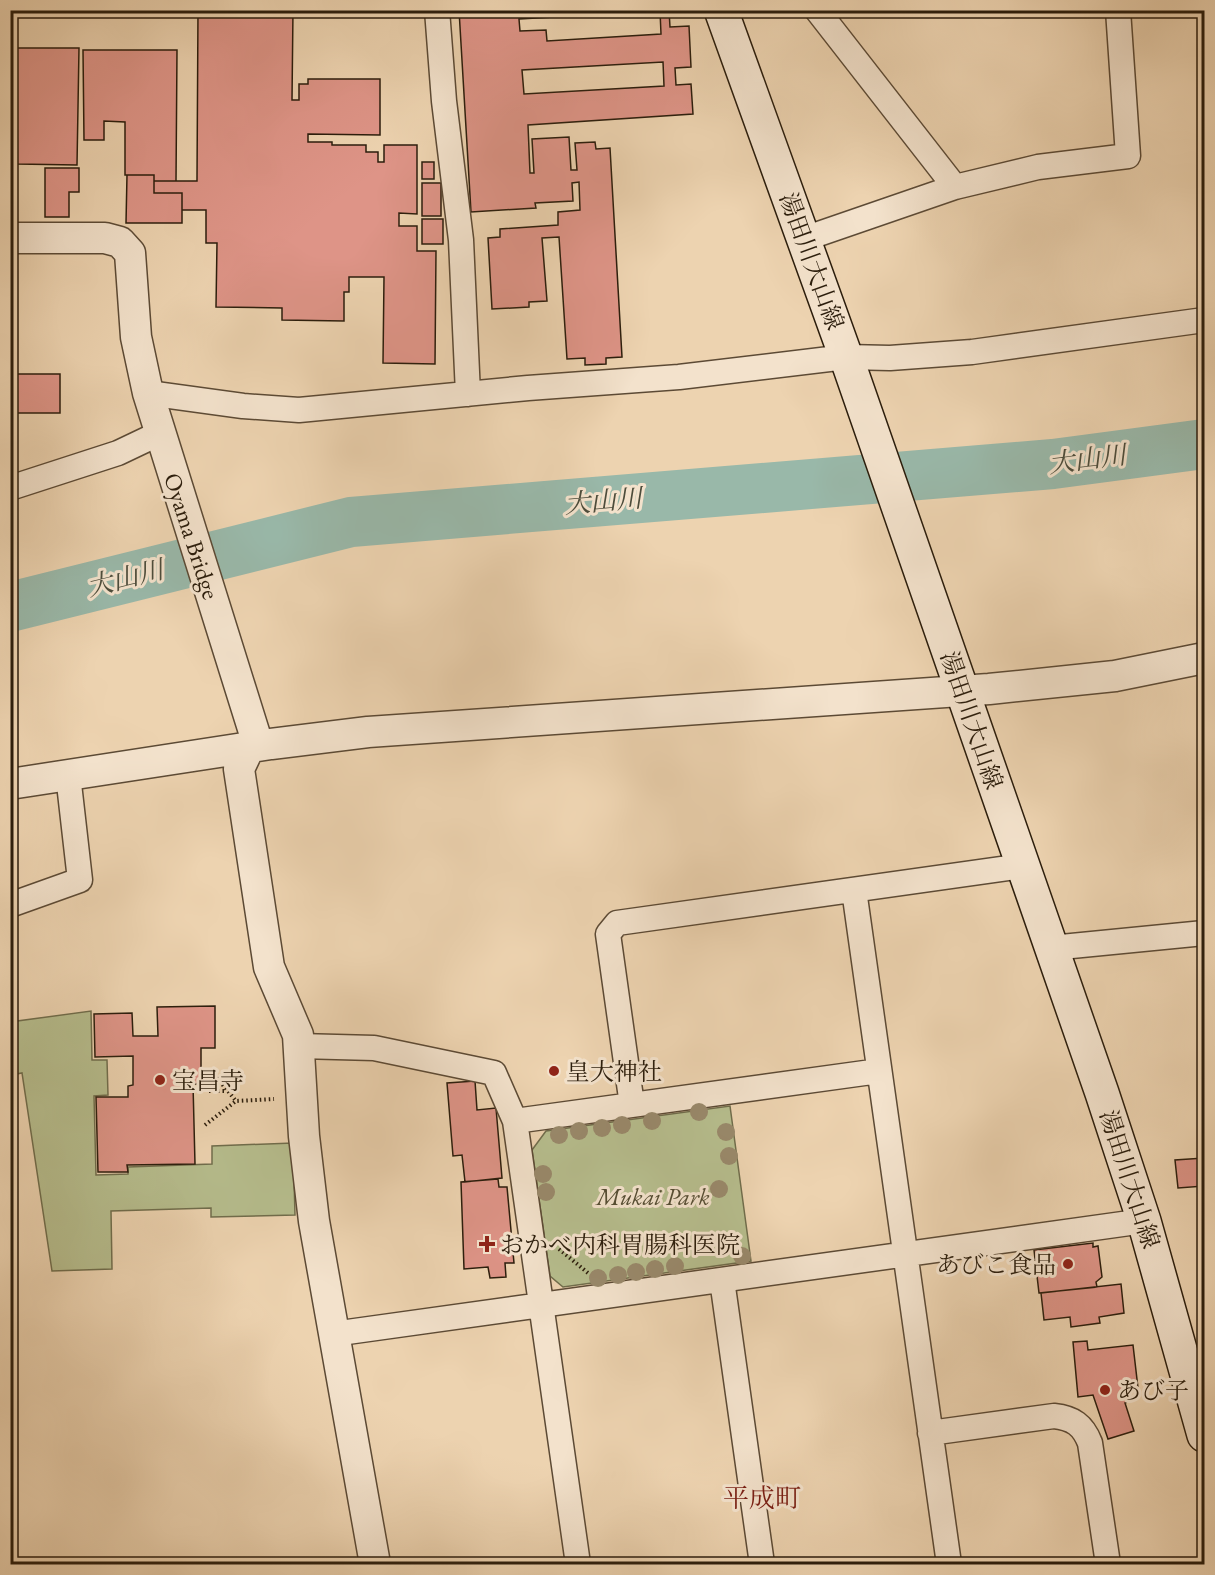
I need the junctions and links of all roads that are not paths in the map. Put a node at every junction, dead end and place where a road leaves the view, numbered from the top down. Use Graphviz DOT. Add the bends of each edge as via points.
graph roads {
  1 [pos="437,10"];
  2 [pos="721,10"];
  3 [pos="817,10"];
  4 [pos="1118,10"];
  5 [pos="955,187"];
  6 [pos="10,238"];
  7 [pos="804,239"];
  8 [pos="1204,320"];
  9 [pos="848,362"];
  10 [pos="148,393"];
  11 [pos="468,394"];
  12 [pos="162,440"];
  13 [pos="10,488"];
  14 [pos="1204,658"];
  15 [pos="961,691"];
  16 [pos="249,747"];
  17 [pos="68,775"];
  18 [pos="10,784"];
  19 [pos="1023,866"];
  20 [pos="854,890"];
  21 [pos="10,905"];
  22 [pos="1204,933"];
  23 [pos="1051,948"];
  24 [pos="299,1046"];
  25 [pos="879,1071"];
  26 [pos="632,1105"];
  27 [pos="515,1122"];
  28 [pos="1144,1221"];
  29 [pos="905,1254"];
  30 [pos="722,1280"];
  31 [pos="541,1305"];
  32 [pos="333,1334"];
  33 [pos="930,1433"];
  34 [pos="1204,1435"];
  35 [pos="375,1564"];
  36 [pos="578,1564"];
  37 [pos="762,1564"];
  38 [pos="949,1564"];
  39 [pos="1107,1564"];
  1 -- 11 [label="street" via="461,240"];
  2 -- 7 [label="main road, 湯田川大山線"];
  3 -- 5 [label="street"];
  4 -- 5 [label="street" via="1128,156 1038,167"];
  5 -- 7 [label="street"];
  6 -- 10 [label="street, Oyama Bridge" via="105,238 120,242 130,253 136,337"];
  7 -- 9 [label="main road, 湯田川大山線"];
  8 -- 9 [label="street" via="972,352"];
  9 -- 11 [label="street"];
  9 -- 15 [label="main road, 湯田川大山線"];
  10 -- 11 [label="street" via="299,410"];
  10 -- 12 [label="street, Oyama Bridge"];
  12 -- 13 [label="street"];
  12 -- 16 [label="street, Oyama Bridge" via="255,735"];
  14 -- 15 [label="street" via="1115,676"];
  15 -- 16 [label="street" via="368,732"];
  15 -- 19 [label="main road, 湯田川大山線"];
  16 -- 17 [label="street"];
  16 -- 24 [label="street, Oyama Bridge" via="239,769 269,967"];
  17 -- 18 [label="street"];
  17 -- 21 [label="street" via="80,880"];
  19 -- 20 [label="street"];
  19 -- 23 [label="main road, 湯田川大山線"];
  20 -- 25 [label="street"];
  20 -- 26 [label="street" via="617,923 608,934"];
  22 -- 23 [label="street"];
  23 -- 28 [label="main road, 湯田川大山線"];
  24 -- 27 [label="street" via="374,1048 494,1073"];
  24 -- 32 [label="street, Oyama Bridge" via="314,1221"];
  25 -- 26 [label="street"];
  25 -- 29 [label="street"];
  26 -- 27 [label="street"];
  27 -- 31 [label="street"];
  28 -- 29 [label="street"];
  28 -- 34 [label="main road, 湯田川大山線"];
  29 -- 30 [label="street"];
  29 -- 33 [label="street"];
  30 -- 31 [label="street"];
  30 -- 37 [label="street"];
  31 -- 32 [label="street"];
  31 -- 36 [label="street"];
  32 -- 35 [label="street, Oyama Bridge"];
  33 -- 38 [label="street"];
  33 -- 39 [label="street" via="1054,1416 1070,1418 1085,1431 1090,1443"];
}
